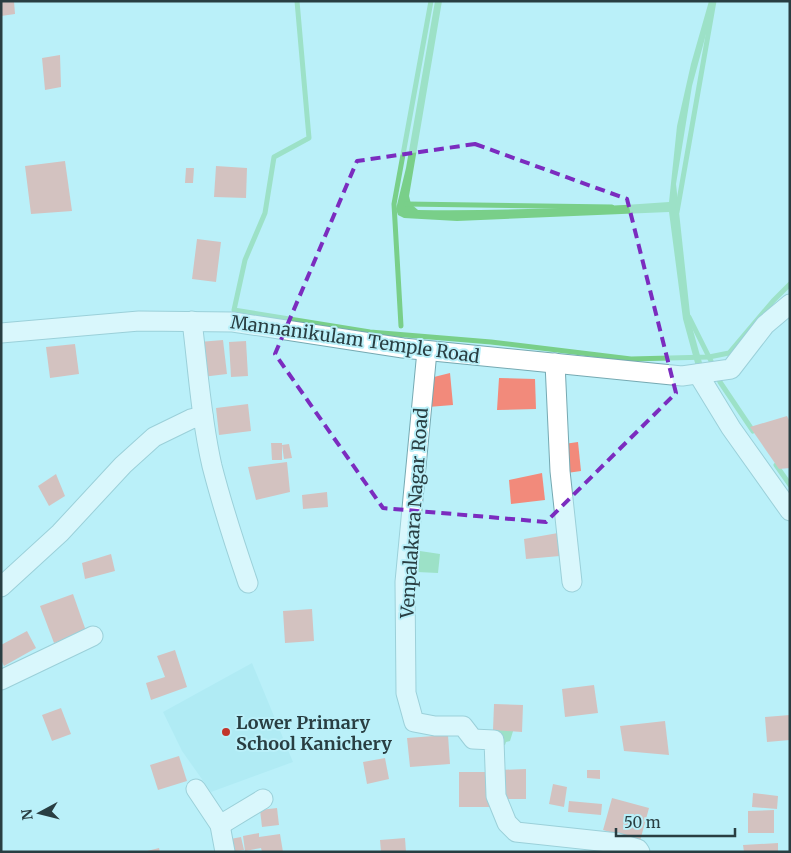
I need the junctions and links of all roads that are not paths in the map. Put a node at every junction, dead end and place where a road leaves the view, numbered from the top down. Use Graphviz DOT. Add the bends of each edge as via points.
graph roads {
  1 [pos="790,304"];
  2 [pos="192,320"];
  3 [pos="1,333"];
  4 [pos="427,351"];
  5 [pos="555,363"];
  6 [pos="703,373"];
  7 [pos="204,416"];
  8 [pos="790,510"];
  9 [pos="572,582"];
  10 [pos="248,583"];
  11 [pos="1,586"];
  12 [pos="93,636"];
  13 [pos="1,680"];
  14 [pos="196,789"];
  15 [pos="263,799"];
  16 [pos="220,825"];
  17 [pos="224,852"];
  18 [pos="640,852"];
  1 -- 6 [label="street, Mannanikulam Temple Road" via="764,325 731,369"];
  2 -- 3 [label="street, Mannanikulam Temple Road" via="139,321"];
  2 -- 4 [label="street, Mannanikulam Temple Road" via="233,322"];
  2 -- 7 [label="street"];
  4 -- 5 [label="street, Mannanikulam Temple Road"];
  4 -- 18 [label="street, Venpalakara Nagar Road" via="405,582 406,693 414,722 463,726 473,739 494,740 496,796 507,823 516,832 618,843"];
  5 -- 6 [label="street, Mannanikulam Temple Road" via="682,376"];
  5 -- 9 [label="street" via="560,471"];
  6 -- 8 [label="street" via="731,428"];
  7 -- 10 [label="street" via="212,465"];
  7 -- 11 [label="street" via="154,437 123,465 60,533"];
  12 -- 13 [label="street"];
  14 -- 16 [label="street"];
  15 -- 16 [label="street"];
  16 -- 17 [label="street"];
}
